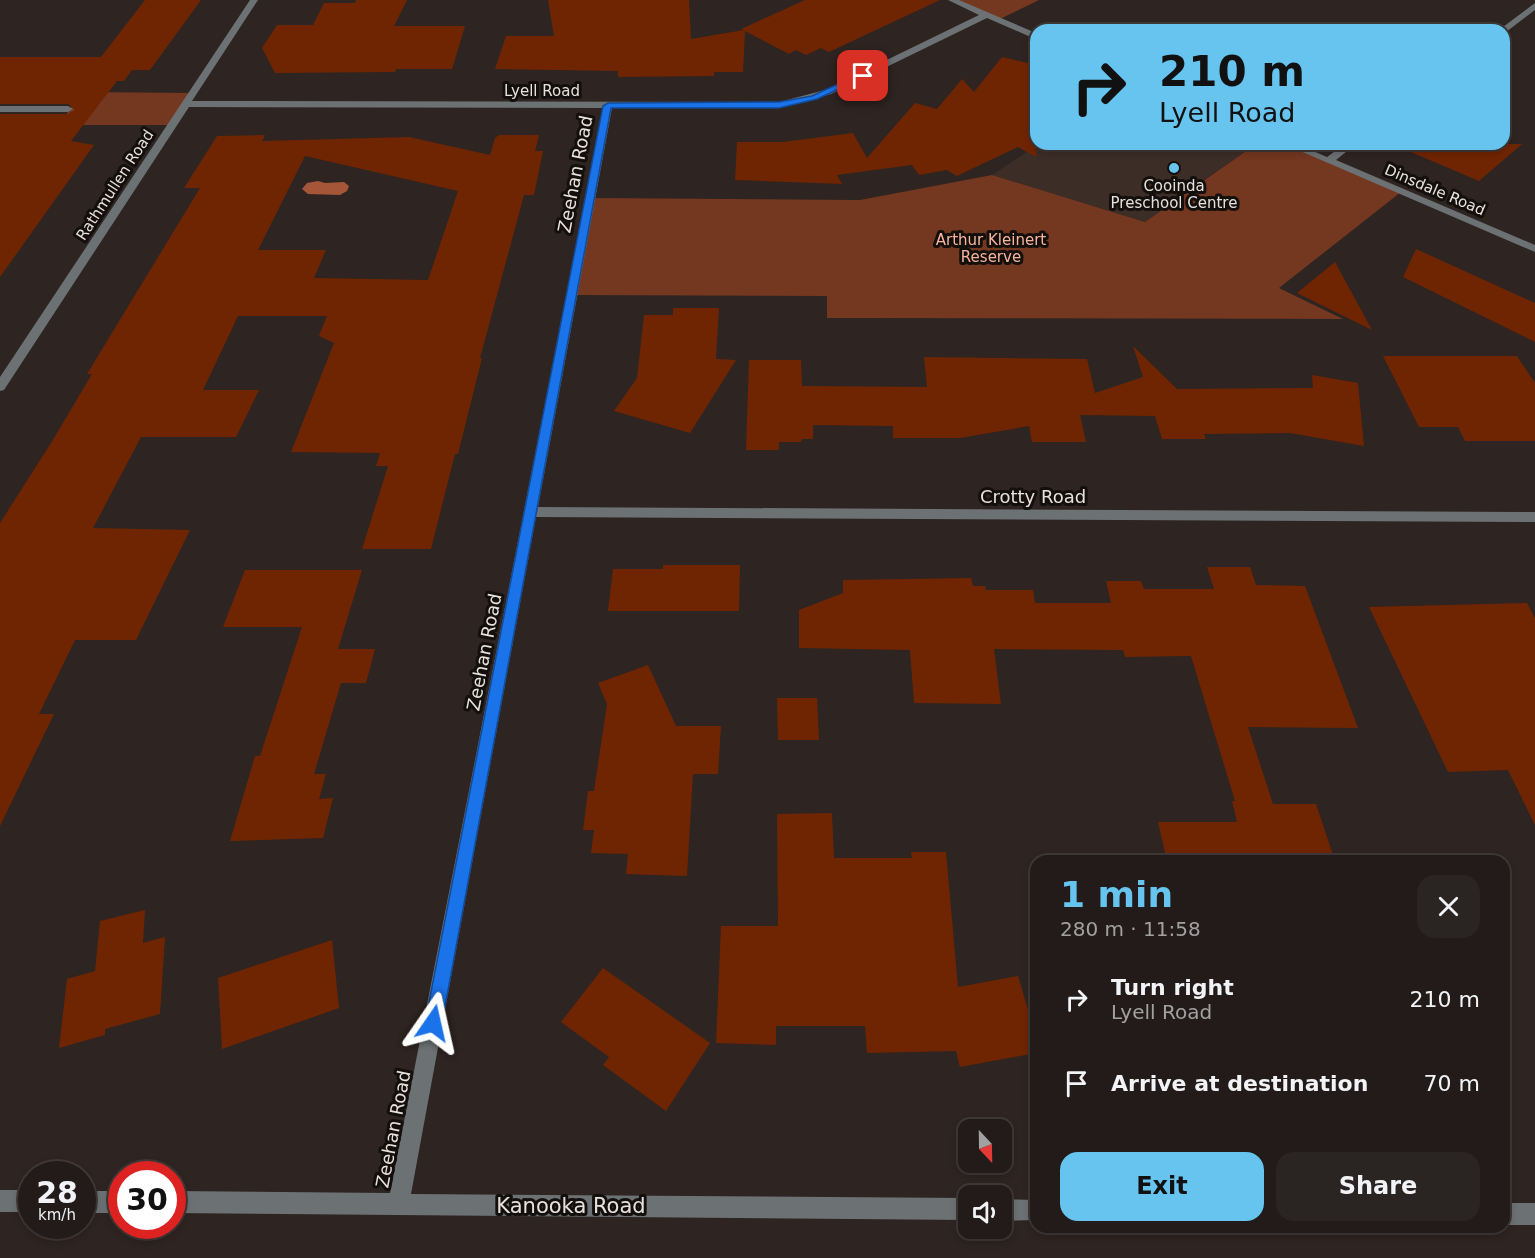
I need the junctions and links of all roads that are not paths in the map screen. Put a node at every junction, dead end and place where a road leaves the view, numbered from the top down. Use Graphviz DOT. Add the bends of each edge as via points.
graph roads {
  1 [pos="254,0"];
  2 [pos="952,0"];
  3 [pos="1535,6"];
  4 [pos="986,15"];
  5 [pos="1510,25"];
  6 [pos="1030,33"];
  7 [pos="186,104"];
  8 [pos="608,106"];
  9 [pos="0,109"];
  10 [pos="68,109"];
  11 [pos="1303,150"];
  12 [pos="1343,150"];
  13 [pos="1328,161"];
  14 [pos="1535,249"];
  15 [pos="0,387"];
  16 [pos="530,512"];
  17 [pos="1535,517"];
  18 [pos="0,1201"];
  19 [pos="18,1201"];
  20 [pos="186,1203"];
  21 [pos="398,1204"];
  22 [pos="958,1209"];
  23 [pos="1012,1210"];
  24 [pos="1030,1210"];
  25 [pos="1510,1214"];
  26 [pos="1535,1214"];
  1 -- 7 [label="street, Rathmullen Road"];
  2 -- 4 [label="street"];
  3 -- 5 [label="street"];
  4 -- 6 [label="street"];
  4 -- 8 [label="street, Lyell Road" via="828,92 797,102 759,106"];
  7 -- 8 [label="street, Lyell Road"];
  7 -- 15 [label="street, Rathmullen Road"];
  8 -- 16 [label="street, Zeehan Road"];
  9 -- 10 [label="street"];
  11 -- 13 [label="street, Dinsdale Road"];
  12 -- 13 [label="street"];
  13 -- 14 [label="street, Dinsdale Road"];
  16 -- 17 [label="street, Crotty Road"];
  16 -- 21 [label="street, Zeehan Road"];
  18 -- 19 [label="street"];
  20 -- 21 [label="street, Kanooka Road"];
  21 -- 22 [label="street, Kanooka Road"];
  23 -- 24 [label="street"];
  25 -- 26 [label="street"];
}
